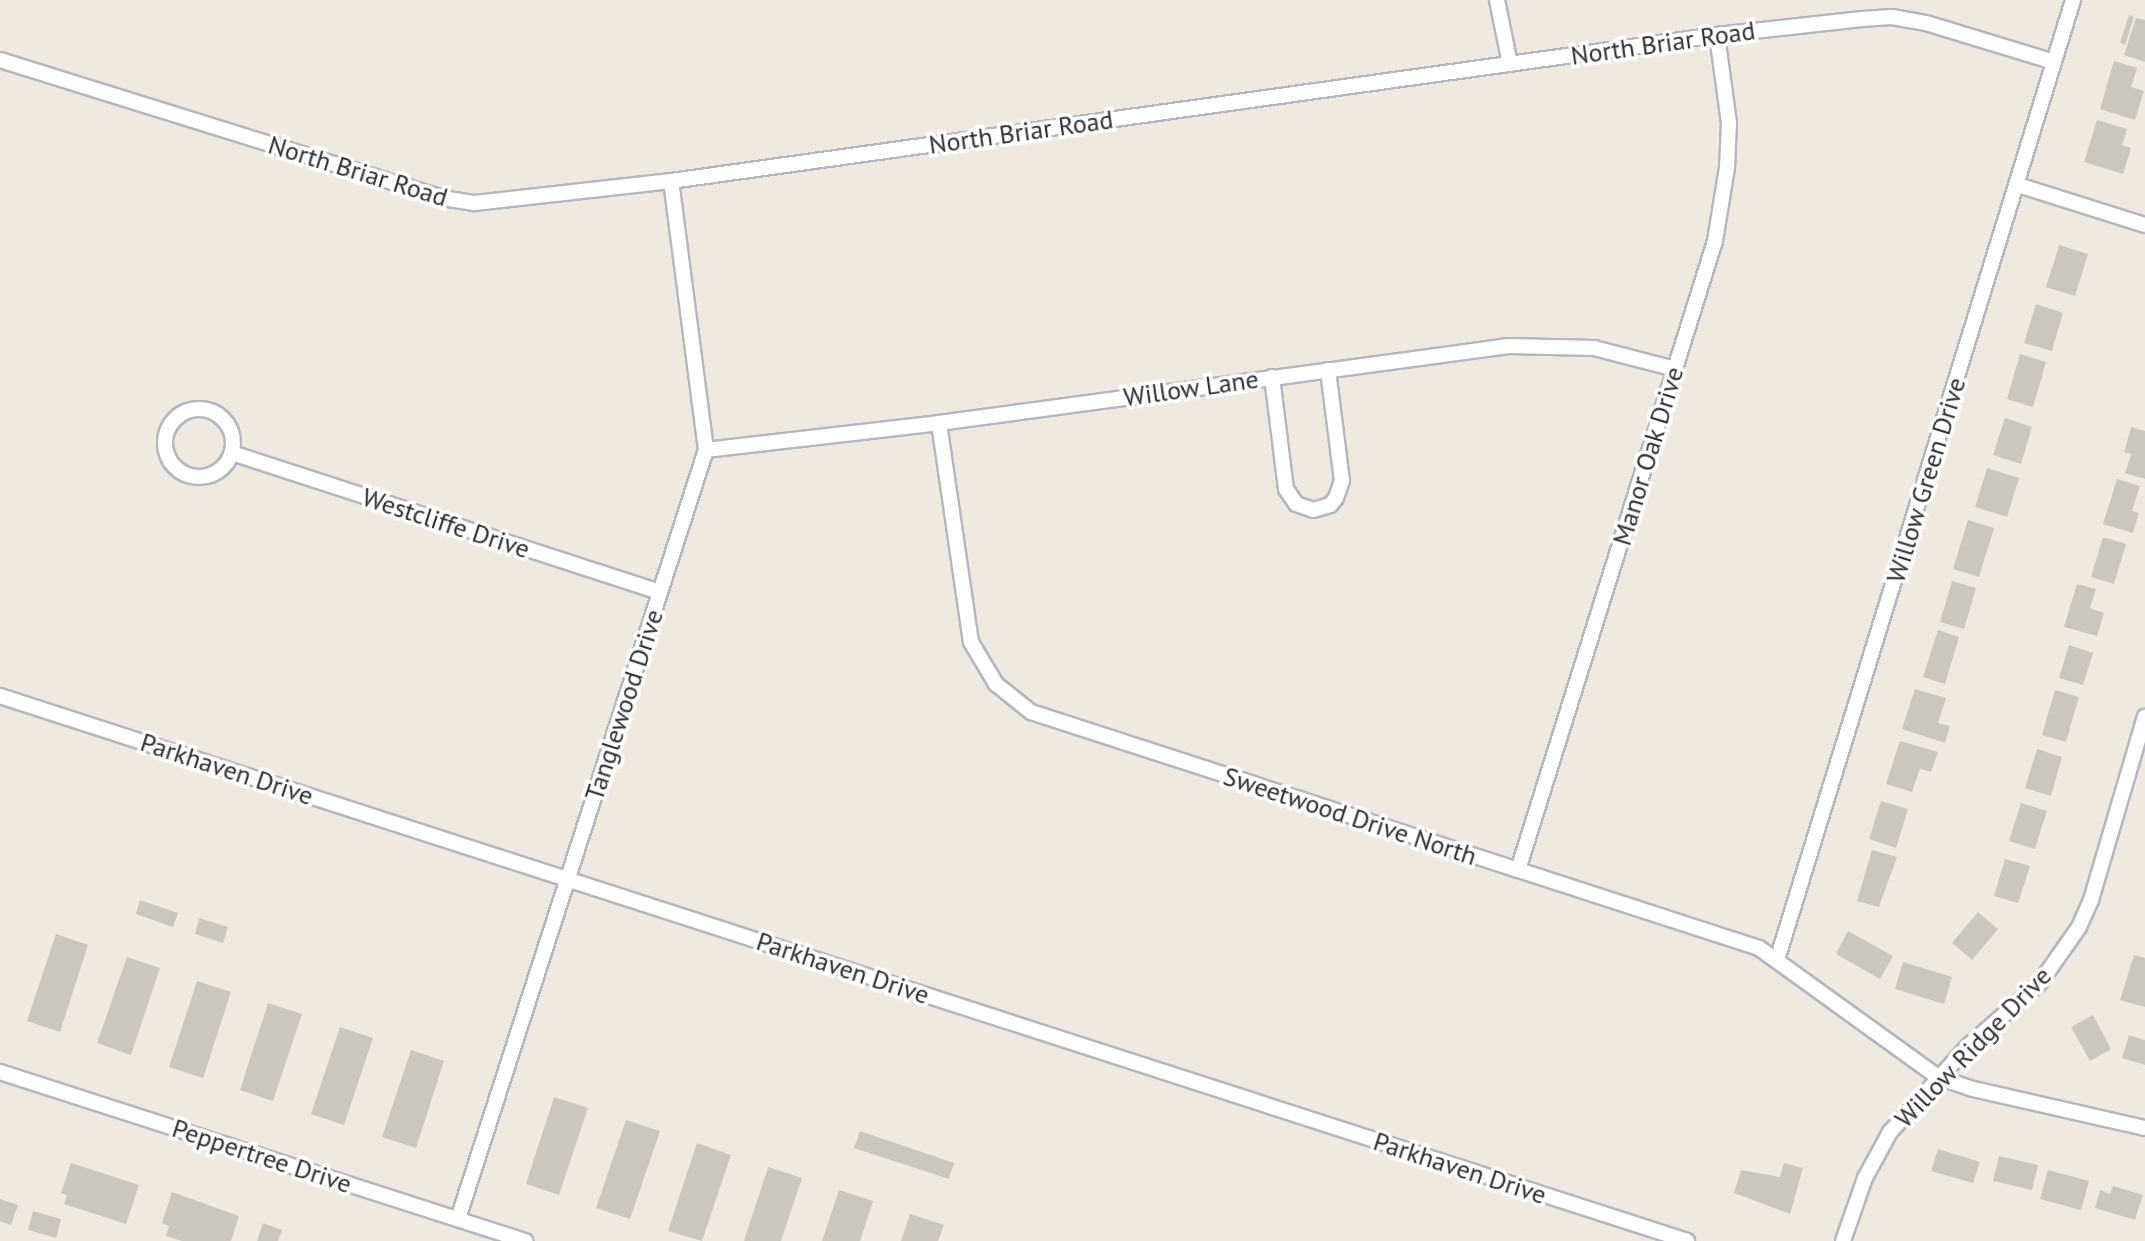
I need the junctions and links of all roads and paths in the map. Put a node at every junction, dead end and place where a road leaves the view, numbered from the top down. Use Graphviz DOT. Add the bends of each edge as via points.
graph roads {
  1 [pos="1497,0"];
  2 [pos="2073,0"];
  3 [pos="1717,35"];
  4 [pos="0,60"];
  5 [pos="2054,62"];
  6 [pos="1510,64"];
  7 [pos="671,181"];
  8 [pos="2018,185"];
  9 [pos="2145,225"];
  10 [pos="1675,369"];
  11 [pos="1328,370"];
  12 [pos="1272,377"];
  13 [pos="939,423"];
  14 [pos="706,450"];
  15 [pos="232,453"];
  16 [pos="660,592"];
  17 [pos="0,696"];
  18 [pos="2145,717"];
  19 [pos="1518,870"];
  20 [pos="568,879"];
  21 [pos="1777,960"];
  22 [pos="0,1072"];
  23 [pos="1938,1077"];
  24 [pos="2145,1128"];
  25 [pos="458,1219"];
  26 [pos="525,1241"];
  27 [pos="1687,1241"];
  28 [pos="1843,1241"];
  1 -- 6 [label="street"];
  2 -- 5 [label="street, Willow Green Drive"];
  3 -- 5 [label="street, North Briar Road" via="1892,17"];
  3 -- 6 [label="street, North Briar Road"];
  3 -- 10 [label="street, Manor Oak Drive" via="1729,123 1724,197"];
  4 -- 7 [label="street, North Briar Road" via="457,202 511,202"];
  5 -- 8 [label="street, Willow Green Drive"];
  6 -- 7 [label="street, North Briar Road"];
  7 -- 14 [label="street, Tanglewood Drive"];
  8 -- 9 [label="street"];
  8 -- 21 [label="street, Willow Green Drive"];
  10 -- 11 [label="street, Willow Lane" via="1629,355 1558,345 1509,346"];
  10 -- 19 [label="street, Manor Oak Drive"];
  11 -- 12 [label="street, Willow Lane"];
  11 -- 12 [label="street" via="1342,481 1330,505 1313,510 1296,504 1286,489"];
  12 -- 13 [label="street, Willow Lane"];
  13 -- 14 [label="street, Willow Lane"];
  13 -- 19 [label="street, Sweetwood Drive North" via="971,642 983,666 1012,700 1031,712"];
  14 -- 16 [label="street, Tanglewood Drive"];
  15 -- 15 [label="street" via="230,429 215,412 181,413 166,431 168,460 185,475 219,471"];
  15 -- 16 [label="street, Westcliffe Drive"];
  16 -- 20 [label="street, Tanglewood Drive"];
  17 -- 20 [label="street, Parkhaven Drive"];
  18 -- 23 [label="street, Willow Ridge Drive" via="2079,927 2039,984"];
  19 -- 21 [label="street, Sweetwood Drive North" via="1759,948"];
  20 -- 25 [label="street, Tanglewood Drive"];
  20 -- 27 [label="street, Parkhaven Drive"];
  21 -- 23 [label="street, Sweetwood Drive North"];
  22 -- 25 [label="street, Peppertree Drive"];
  23 -- 24 [label="street, Sweetwood Drive North"];
  23 -- 28 [label="street, Willow Ridge Drive" via="1890,1132 1865,1178"];
  25 -- 26 [label="street, Peppertree Drive"];
}
